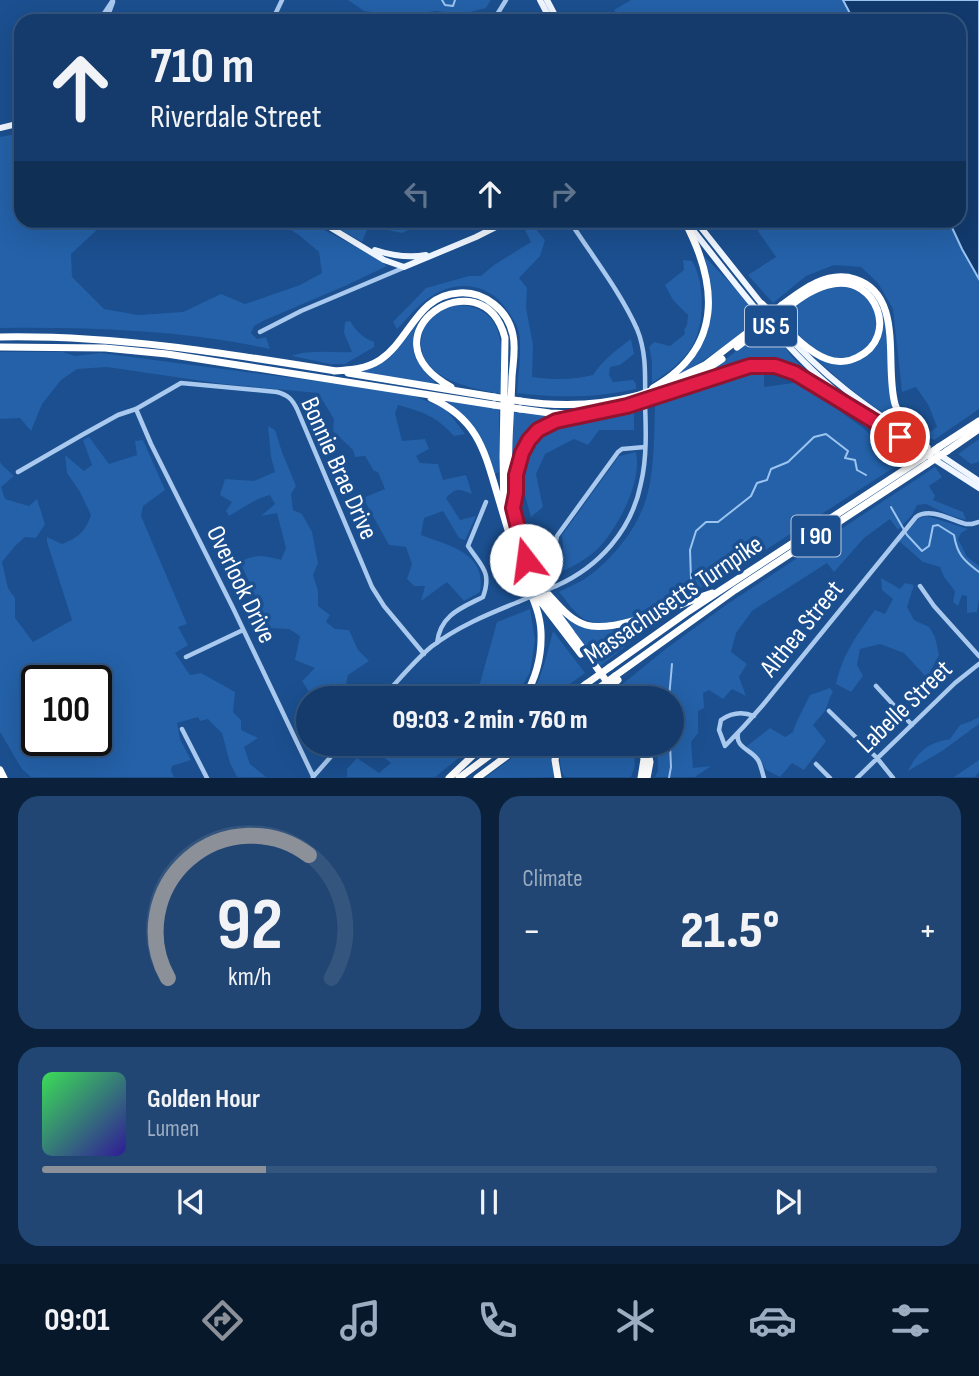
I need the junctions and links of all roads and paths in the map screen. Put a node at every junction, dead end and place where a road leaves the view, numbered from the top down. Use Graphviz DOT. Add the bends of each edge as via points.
graph roads {
  1 [pos="331,228"];
  2 [pos="494,228"];
  3 [pos="574,228"];
  4 [pos="689,228"];
  5 [pos="691,228"];
  6 [pos="701,228"];
  7 [pos="360,245"];
  8 [pos="436,254"];
  9 [pos="399,257"];
  10 [pos="399,268"];
  11 [pos="762,304"];
  12 [pos="784,307"];
  13 [pos="757,328"];
  14 [pos="260,332"];
  15 [pos="0,337"];
  16 [pos="0,346"];
  17 [pos="334,371"];
  18 [pos="458,391"];
  19 [pos="653,392"];
  20 [pos="666,393"];
  21 [pos="421,394"];
  22 [pos="638,397"];
  23 [pos="494,401"];
  24 [pos="520,405"];
  25 [pos="136,410"];
  26 [pos="592,412"];
  27 [pos="870,418"];
  28 [pos="979,421"];
  29 [pos="979,429"];
  30 [pos="645,447"];
  31 [pos="927,447"];
  32 [pos="943,449"];
  33 [pos="924,462"];
  34 [pos="18,472"];
  35 [pos="979,481"];
  36 [pos="979,488"];
  37 [pos="486,502"];
  38 [pos="513,508"];
  39 [pos="504,512"];
  40 [pos="979,522"];
  41 [pos="555,546"];
  42 [pos="530,580"];
  43 [pos="920,586"];
  44 [pos="724,588"];
  45 [pos="243,629"];
  46 [pos="437,643"];
  47 [pos="424,654"];
  48 [pos="979,656"];
  49 [pos="186,657"];
  50 [pos="979,664"];
  51 [pos="394,686"];
  52 [pos="530,686"];
  53 [pos="583,686"];
  54 [pos="605,686"];
  55 [pos="607,686"];
  56 [pos="610,686"];
  57 [pos="876,686"];
  58 [pos="829,711"];
  59 [pos="754,716"];
  60 [pos="912,725"];
  61 [pos="181,729"];
  62 [pos="739,732"];
  63 [pos="331,756"];
  64 [pos="472,756"];
  65 [pos="489,756"];
  66 [pos="507,756"];
  67 [pos="556,756"];
  68 [pos="643,756"];
  69 [pos="649,756"];
  70 [pos="877,758"];
  71 [pos="817,764"];
  72 [pos="0,770"];
  73 [pos="312,777"];
  74 [pos="4,778"];
  75 [pos="207,778"];
  76 [pos="449,778"];
  77 [pos="459,778"];
  78 [pos="477,778"];
  79 [pos="558,778"];
  80 [pos="641,778"];
  81 [pos="647,778"];
  82 [pos="764,778"];
  83 [pos="830,778"];
  84 [pos="857,778"];
  85 [pos="893,778"];
  1 -- 7 [label="main road"];
  2 -- 8 [label="main road"];
  3 -- 30 [label="street" via="639,337 645,372"];
  4 -- 19 [label="highway" via="702,262 708,317 691,357"];
  5 -- 27 [label="main road, US 5" via="796,354"];
  6 -- 11 [label="main road, US 5"];
  7 -- 9 [label="main road"];
  7 -- 10 [label="main road"];
  8 -- 9 [label="main road"];
  8 -- 10 [label="main road"];
  9 -- 10 [label="main road"];
  10 -- 14 [label="street"];
  11 -- 12 [label="highway" via="808,347 831,360 861,356 879,331 873,301 852,285 825,286"];
  11 -- 31 [label="main road, US 5" via="834,381"];
  12 -- 13 [label="highway, bridge"];
  12 -- 31 [label="highway" via="808,287 837,277 853,278 872,288 889,324 896,405"];
  13 -- 19 [label="highway" via="705,365"];
  13 -- 20 [label="highway" via="701,374"];
  15 -- 17 [label="highway" via="144,343"];
  16 -- 21 [label="highway" via="157,352"];
  17 -- 18 [label="highway"];
  17 -- 38 [label="highway" via="362,368 382,359 423,309 443,296 460,292 494,304 506,317 513,337 509,474"];
  18 -- 23 [label="highway"];
  18 -- 39 [label="highway" via="428,371 419,356 418,342 420,328 431,313 464,302 491,313 505,338"];
  19 -- 20 [label="highway"];
  19 -- 22 [label="highway, bridge"];
  19 -- 22 [label="highway, bridge"];
  20 -- 27 [label="highway" via="750,366 771,365 795,373"];
  21 -- 23 [label="highway"];
  21 -- 39 [label="highway" via="450,408 473,431"];
  22 -- 24 [label="highway" via="580,405"];
  22 -- 26 [label="highway"];
  23 -- 24 [label="highway, bridge"];
  24 -- 26 [label="highway" via="550,413"];
  25 -- 34 [label="street" via="111,419"];
  25 -- 45 [label="street, Overlook Drive"];
  25 -- 47 [label="street, Bonnie Brae Drive" via="184,382 289,396 375,593"];
  26 -- 38 [label="highway" via="552,422 535,433 519,460"];
  27 -- 36 [label="main road, US 5"];
  28 -- 32 [label="highway, Massachusetts Turnpike / I 90"];
  29 -- 32 [label="highway, Massachusetts Turnpike / I 90"];
  30 -- 41 [label="street" via="619,450 557,536"];
  30 -- 46 [label="street, bridge" via="638,495 607,550 576,575"];
  31 -- 35 [label="main road, US 5"];
  32 -- 33 [label="highway, Massachusetts Turnpike / I 90, bridge"];
  33 -- 44 [label="highway, Massachusetts Turnpike / I 90"];
  33 -- 55 [label="highway, Massachusetts Turnpike / I 90, bridge" via="707,610"];
  37 -- 46 [label="street" via="468,546 488,583 483,597 447,618"];
  38 -- 42 [label="highway"];
  39 -- 42 [label="highway" via="519,565"];
  40 -- 59 [label="street, Althea Street" via="969,524 924,513 916,517"];
  42 -- 44 [label="highway" via="570,617 600,628"];
  42 -- 52 [label="highway" via="541,645"];
  42 -- 54 [label="highway"];
  42 -- 56 [label="highway"];
  43 -- 48 [label="street"];
  44 -- 53 [label="highway, Massachusetts Turnpike / I 90, bridge"];
  45 -- 49 [label="street"];
  45 -- 73 [label="street, Overlook Drive"];
  46 -- 47 [label="street"];
  47 -- 51 [label="street"];
  50 -- 60 [label="street, Labelle Street"];
  57 -- 60 [label="street"];
  58 -- 70 [label="street"];
  59 -- 62 [label="street, Althea Street"];
  59 -- 62 [label="street" via="736,713 721,720 725,746"];
  60 -- 70 [label="street, Labelle Street"];
  61 -- 75 [label="street"];
  62 -- 82 [label="street" via="738,742 758,760"];
  63 -- 73 [label="street"];
  64 -- 76 [label="highway"];
  65 -- 77 [label="highway"];
  66 -- 78 [label="highway"];
  67 -- 79 [label="highway"];
  68 -- 80 [label="highway"];
  69 -- 81 [label="highway"];
  70 -- 84 [label="street, Labelle Street"];
  70 -- 85 [label="street"];
  71 -- 83 [label="street"];
  72 -- 74 [label="highway"];
}
